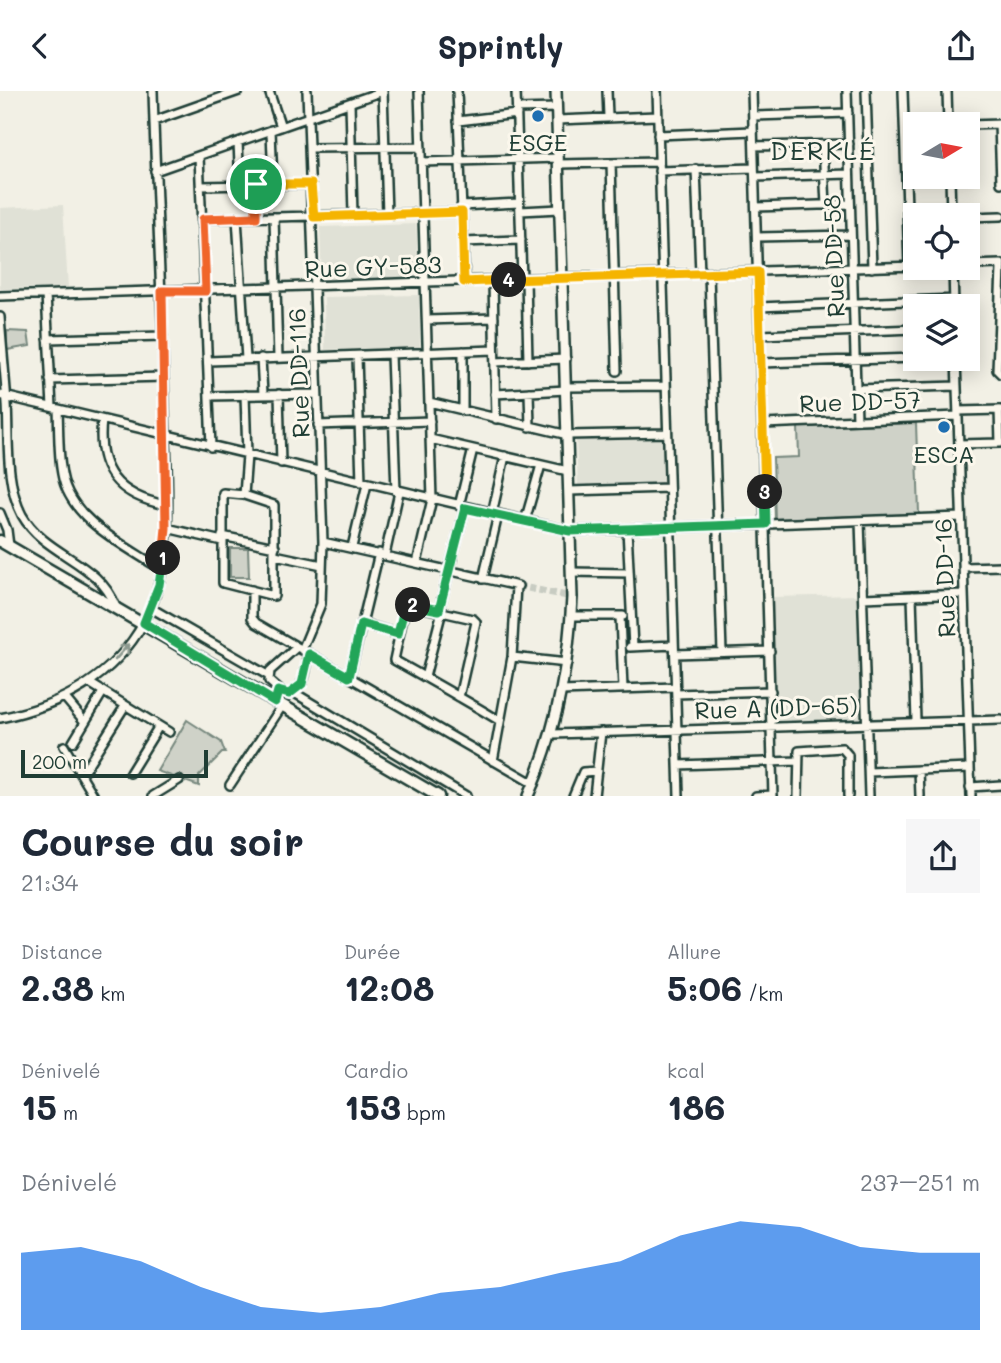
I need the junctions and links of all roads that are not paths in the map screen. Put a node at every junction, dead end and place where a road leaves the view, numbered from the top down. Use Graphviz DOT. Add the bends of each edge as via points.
graph roads {
  1 [pos="153,91"];
  2 [pos="239,91"];
  3 [pos="269,91"];
  4 [pos="307,91"];
  5 [pos="383,91"];
  6 [pos="419,91"];
  7 [pos="457,91"];
  8 [pos="516,91"];
  9 [pos="556,91"];
  10 [pos="607,91"];
  11 [pos="657,91"];
  12 [pos="752,91"];
  13 [pos="847,91"];
  14 [pos="866,91"];
  15 [pos="903,91"];
  16 [pos="947,91"];
  17 [pos="219,94"];
  18 [pos="350,103"];
  19 [pos="557,108"];
  20 [pos="517,111"];
  21 [pos="948,112"];
  22 [pos="848,113"];
  23 [pos="753,115"];
  24 [pos="657,116"];
  25 [pos="309,117"];
  26 [pos="608,117"];
  27 [pos="557,120"];
  28 [pos="154,121"];
  29 [pos="458,121"];
  30 [pos="1000,124"];
  31 [pos="980,125"];
  32 [pos="281,127"];
  33 [pos="271,130"];
  34 [pos="753,131"];
  35 [pos="658,135"];
  36 [pos="238,142"];
  37 [pos="849,144"];
  38 [pos="823,145"];
  39 [pos="754,146"];
  40 [pos="386,147"];
  41 [pos="421,147"];
  42 [pos="310,148"];
  43 [pos="351,148"];
  44 [pos="199,156"];
  45 [pos="518,159"];
  46 [pos="460,161"];
  47 [pos="559,161"];
  48 [pos="422,162"];
  49 [pos="611,163"];
  50 [pos="659,166"];
  51 [pos="754,168"];
  52 [pos="696,169"];
  53 [pos="155,171"];
  54 [pos="825,174"];
  55 [pos="849,174"];
  56 [pos="755,177"];
  57 [pos="1001,183"];
  58 [pos="256,184"];
  59 [pos="311,184"];
  60 [pos="240,185"];
  61 [pos="273,185"];
  62 [pos="201,186"];
  63 [pos="909,203"];
  64 [pos="850,204"];
  65 [pos="826,205"];
  66 [pos="520,207"];
  67 [pos="756,207"];
  68 [pos="462,209"];
  69 [pos="560,209"];
  70 [pos="423,213"];
  71 [pos="387,214"];
  72 [pos="353,215"];
  73 [pos="1001,216"];
  74 [pos="256,217"];
  75 [pos="274,217"];
  76 [pos="314,217"];
  77 [pos="980,217"];
  78 [pos="237,218"];
  79 [pos="203,219"];
  80 [pos="851,235"];
  81 [pos="757,237"];
  82 [pos="521,240"];
  83 [pos="463,242"];
  84 [pos="980,265"];
  85 [pos="1001,266"];
  86 [pos="903,267"];
  87 [pos="852,268"];
  88 [pos="872,268"];
  89 [pos="758,272"];
  90 [pos="705,274"];
  91 [pos="663,275"];
  92 [pos="614,277"];
  93 [pos="564,278"];
  94 [pos="524,280"];
  95 [pos="493,281"];
  96 [pos="464,282"];
  97 [pos="425,283"];
  98 [pos="315,287"];
  99 [pos="275,288"];
  100 [pos="241,289"];
  101 [pos="162,291"];
  102 [pos="206,291"];
  103 [pos="46,295"];
  104 [pos="0,296"];
  105 [pos="1000,301"];
  106 [pos="853,302"];
  107 [pos="903,302"];
  108 [pos="759,307"];
  109 [pos="0,317"];
  110 [pos="494,318"];
  111 [pos="426,320"];
  112 [pos="903,329"];
  113 [pos="854,330"];
  114 [pos="760,335"];
  115 [pos="163,336"];
  116 [pos="48,339"];
  117 [pos="999,339"];
  118 [pos="494,350"];
  119 [pos="463,351"];
  120 [pos="428,352"];
  121 [pos="391,355"];
  122 [pos="316,356"];
  123 [pos="357,357"];
  124 [pos="261,358"];
  125 [pos="278,358"];
  126 [pos="246,359"];
  127 [pos="566,359"];
  128 [pos="903,359"];
  129 [pos="209,361"];
  130 [pos="528,361"];
  131 [pos="855,361"];
  132 [pos="495,362"];
  133 [pos="761,363"];
  134 [pos="617,371"];
  135 [pos="956,371"];
  136 [pos="1001,374"];
  137 [pos="164,377"];
  138 [pos="50,380"];
  139 [pos="666,386"];
  140 [pos="957,386"];
  141 [pos="566,389"];
  142 [pos="856,390"];
  143 [pos="529,391"];
  144 [pos="263,394"];
  145 [pos="279,394"];
  146 [pos="317,394"];
  147 [pos="495,394"];
  148 [pos="245,395"];
  149 [pos="3,396"];
  150 [pos="209,396"];
  151 [pos="429,402"];
  152 [pos="55,408"];
  153 [pos="1000,410"];
  154 [pos="464,411"];
  155 [pos="958,414"];
  156 [pos="496,419"];
  157 [pos="102,420"];
  158 [pos="857,420"];
  159 [pos="430,421"];
  160 [pos="394,422"];
  161 [pos="359,423"];
  162 [pos="763,424"];
  163 [pos="318,425"];
  164 [pos="530,428"];
  165 [pos="667,433"];
  166 [pos="165,435"];
  167 [pos="568,435"];
  168 [pos="430,439"];
  169 [pos="959,444"];
  170 [pos="211,447"];
  171 [pos="473,449"];
  172 [pos="247,455"];
  173 [pos="505,456"];
  174 [pos="281,463"];
  175 [pos="541,465"];
  176 [pos="568,471"];
  177 [pos="320,472"];
  178 [pos="364,483"];
  179 [pos="669,488"];
  180 [pos="569,491"];
  181 [pos="397,492"];
  182 [pos="244,495"];
  183 [pos="432,499"];
  184 [pos="166,505"];
  185 [pos="462,507"];
  186 [pos="0,513"];
  187 [pos="495,515"];
  188 [pos="961,517"];
  189 [pos="525,521"];
  190 [pos="860,521"];
  191 [pos="766,524"];
  192 [pos="717,526"];
  193 [pos="671,527"];
  194 [pos="166,528"];
  195 [pos="627,529"];
  196 [pos="570,531"];
  197 [pos="222,539"];
  198 [pos="323,542"];
  199 [pos="4,544"];
  200 [pos="352,547"];
  201 [pos="275,551"];
  202 [pos="382,554"];
  203 [pos="417,563"];
  204 [pos="322,565"];
  205 [pos="1001,566"];
  206 [pos="963,567"];
  207 [pos="162,570"];
  208 [pos="449,571"];
  209 [pos="571,572"];
  210 [pos="629,573"];
  211 [pos="483,579"];
  212 [pos="252,590"];
  213 [pos="964,594"];
  214 [pos="912,596"];
  215 [pos="863,598"];
  216 [pos="116,607"];
  217 [pos="151,608"];
  218 [pos="440,610"];
  219 [pos="631,615"];
  220 [pos="620,616"];
  221 [pos="571,617"];
  222 [pos="144,623"];
  223 [pos="361,624"];
  224 [pos="398,634"];
  225 [pos="632,647"];
  226 [pos="622,648"];
  227 [pos="302,650"];
  228 [pos="674,650"];
  229 [pos="770,651"];
  230 [pos="722,652"];
  231 [pos="512,657"];
  232 [pos="567,663"];
  233 [pos="269,676"];
  234 [pos="349,677"];
  235 [pos="425,677"];
  236 [pos="91,684"];
  237 [pos="623,689"];
  238 [pos="561,691"];
  239 [pos="676,691"];
  240 [pos="771,691"];
  241 [pos="103,692"];
  242 [pos="293,692"];
  243 [pos="459,697"];
  244 [pos="65,698"];
  245 [pos="278,699"];
  246 [pos="125,706"];
  247 [pos="0,718"];
  248 [pos="1001,720"];
  249 [pos="500,721"];
  250 [pos="85,722"];
  251 [pos="916,722"];
  252 [pos="968,722"];
  253 [pos="867,723"];
  254 [pos="159,726"];
  255 [pos="771,728"];
  256 [pos="677,730"];
  257 [pos="169,732"];
  258 [pos="601,732"];
  259 [pos="553,734"];
  260 [pos="74,742"];
  261 [pos="64,746"];
  262 [pos="492,761"];
  263 [pos="772,761"];
  264 [pos="798,761"];
  265 [pos="678,765"];
  266 [pos="970,768"];
  267 [pos="919,770"];
  268 [pos="597,771"];
  269 [pos="869,772"];
  270 [pos="131,773"];
  271 [pos="82,774"];
  272 [pos="179,780"];
  273 [pos="534,784"];
  274 [pos="230,785"];
  275 [pos="1001,785"];
  276 [pos="970,792"];
  277 [pos="94,796"];
  278 [pos="153,796"];
  279 [pos="438,796"];
  280 [pos="466,796"];
  281 [pos="528,796"];
  282 [pos="573,796"];
  283 [pos="594,796"];
  284 [pos="679,796"];
  285 [pos="755,796"];
  286 [pos="773,796"];
  287 [pos="798,796"];
  288 [pos="848,796"];
  289 [pos="869,796"];
  290 [pos="920,796"];
  1 -- 28 [label="street"];
  2 -- 17 [label="street"];
  3 -- 32 [label="street"];
  4 -- 25 [label="street, Rue DD-116"];
  5 -- 18 [label="street"];
  5 -- 40 [label="street"];
  6 -- 41 [label="street"];
  7 -- 29 [label="street"];
  8 -- 20 [label="street"];
  9 -- 19 [label="street"];
  10 -- 26 [label="street"];
  11 -- 24 [label="street"];
  12 -- 23 [label="street"];
  13 -- 22 [label="street, Rue DD-58"];
  14 -- 88 [label="street"];
  15 -- 63 [label="street"];
  16 -- 21 [label="street"];
  17 -- 28 [label="street"];
  18 -- 25 [label="street"];
  18 -- 43 [label="street"];
  19 -- 20 [label="street"];
  19 -- 27 [label="street"];
  20 -- 29 [label="street"];
  20 -- 45 [label="street"];
  22 -- 23 [label="street"];
  22 -- 37 [label="street, Rue DD-58"];
  23 -- 34 [label="street"];
  24 -- 26 [label="street"];
  24 -- 35 [label="street"];
  25 -- 32 [label="street"];
  25 -- 42 [label="street, Rue DD-116"];
  26 -- 27 [label="street"];
  27 -- 47 [label="street"];
  28 -- 53 [label="street"];
  29 -- 46 [label="street"];
  30 -- 31 [label="street"];
  30 -- 57 [label="street"];
  32 -- 33 [label="street"];
  33 -- 36 [label="street"];
  33 -- 61 [label="street"];
  34 -- 35 [label="street"];
  34 -- 39 [label="street"];
  35 -- 50 [label="street"];
  36 -- 44 [label="street"];
  36 -- 60 [label="street"];
  37 -- 38 [label="street"];
  37 -- 55 [label="street, Rue DD-58"];
  38 -- 39 [label="street"];
  38 -- 54 [label="street"];
  39 -- 51 [label="street"];
  40 -- 41 [label="street"];
  40 -- 43 [label="street"];
  40 -- 71 [label="street"];
  41 -- 48 [label="street"];
  42 -- 43 [label="street"];
  42 -- 59 [label="street, Rue DD-116"];
  43 -- 72 [label="street"];
  44 -- 53 [label="street"];
  44 -- 62 [label="street"];
  45 -- 46 [label="street"];
  45 -- 47 [label="street"];
  45 -- 66 [label="street"];
  46 -- 48 [label="street"];
  46 -- 68 [label="street"];
  47 -- 49 [label="street"];
  47 -- 69 [label="street"];
  48 -- 70 [label="street"];
  49 -- 50 [label="street"];
  49 -- 92 [label="street"];
  50 -- 52 [label="street"];
  50 -- 91 [label="street"];
  51 -- 52 [label="street"];
  51 -- 56 [label="street"];
  52 -- 90 [label="street"];
  53 -- 101 [label="street"];
  54 -- 55 [label="street"];
  54 -- 56 [label="street"];
  54 -- 65 [label="street"];
  55 -- 64 [label="street, Rue DD-58"];
  56 -- 67 [label="street"];
  58 -- 60 [label="street"];
  58 -- 61 [label="street"];
  58 -- 74 [label="street"];
  59 -- 61 [label="street"];
  59 -- 76 [label="street, Rue DD-116"];
  60 -- 62 [label="street"];
  62 -- 79 [label="street"];
  64 -- 65 [label="street"];
  64 -- 80 [label="street, Rue DD-58"];
  65 -- 67 [label="street"];
  66 -- 68 [label="street"];
  66 -- 69 [label="street"];
  66 -- 82 [label="street"];
  67 -- 81 [label="street"];
  68 -- 70 [label="street"];
  68 -- 83 [label="street"];
  69 -- 93 [label="street"];
  70 -- 71 [label="street"];
  70 -- 97 [label="street"];
  71 -- 72 [label="street"];
  72 -- 76 [label="street"];
  73 -- 77 [label="street"];
  74 -- 75 [label="street"];
  74 -- 78 [label="street"];
  75 -- 76 [label="street"];
  75 -- 99 [label="street"];
  76 -- 98 [label="street, Rue DD-116"];
  78 -- 79 [label="street"];
  78 -- 100 [label="street"];
  79 -- 102 [label="street"];
  80 -- 81 [label="street"];
  80 -- 87 [label="street, Rue DD-58"];
  81 -- 89 [label="street"];
  82 -- 83 [label="street"];
  82 -- 94 [label="street"];
  83 -- 96 [label="street"];
  84 -- 85 [label="street"];
  85 -- 105 [label="street"];
  86 -- 88 [label="street, Rue GY-583"];
  87 -- 88 [label="street, Rue GY-583"];
  87 -- 89 [label="street, Rue GY-583"];
  87 -- 106 [label="street, Rue DD-58"];
  89 -- 90 [label="street, Rue GY-583"];
  89 -- 108 [label="street"];
  90 -- 91 [label="street, Rue GY-583"];
  90 -- 192 [label="street"];
  91 -- 92 [label="street, Rue GY-583"];
  91 -- 139 [label="street"];
  92 -- 93 [label="street, Rue GY-583"];
  92 -- 134 [label="street"];
  93 -- 94 [label="street, Rue GY-583"];
  93 -- 127 [label="street"];
  94 -- 95 [label="street, Rue GY-583"];
  94 -- 130 [label="street"];
  95 -- 96 [label="street, Rue GY-583"];
  95 -- 110 [label="street"];
  96 -- 97 [label="street, Rue GY-583"];
  97 -- 98 [label="street, Rue GY-583"];
  97 -- 111 [label="street"];
  98 -- 99 [label="street, Rue GY-583"];
  98 -- 122 [label="street, Rue DD-116"];
  99 -- 100 [label="street, Rue GY-583"];
  99 -- 125 [label="street"];
  100 -- 102 [label="street, Rue GY-583"];
  100 -- 126 [label="street"];
  101 -- 102 [label="street, Rue GY-583"];
  101 -- 103 [label="street, Rue GY-583"];
  101 -- 115 [label="street"];
  102 -- 129 [label="street"];
  103 -- 104 [label="street, Rue GY-583"];
  103 -- 116 [label="street"];
  105 -- 117 [label="street"];
  106 -- 107 [label="street"];
  106 -- 108 [label="street"];
  106 -- 113 [label="street, Rue DD-58"];
  108 -- 114 [label="street"];
  109 -- 149 [label="street"];
  110 -- 111 [label="street"];
  110 -- 118 [label="street"];
  111 -- 120 [label="street"];
  112 -- 113 [label="street"];
  113 -- 114 [label="street"];
  113 -- 131 [label="street, Rue DD-58"];
  114 -- 133 [label="street"];
  115 -- 116 [label="street"];
  115 -- 137 [label="street"];
  116 -- 138 [label="street"];
  117 -- 136 [label="street" via="997,370"];
  118 -- 119 [label="street"];
  118 -- 132 [label="street"];
  119 -- 120 [label="street"];
  119 -- 154 [label="street"];
  120 -- 121 [label="street"];
  120 -- 151 [label="street"];
  121 -- 123 [label="street"];
  121 -- 160 [label="street"];
  122 -- 123 [label="street"];
  122 -- 125 [label="street"];
  122 -- 146 [label="street, Rue DD-116"];
  123 -- 161 [label="street"];
  124 -- 125 [label="street"];
  124 -- 126 [label="street"];
  124 -- 144 [label="street"];
  126 -- 129 [label="street"];
  127 -- 130 [label="street"];
  127 -- 141 [label="street"];
  128 -- 131 [label="street"];
  129 -- 150 [label="street"];
  130 -- 132 [label="street"];
  131 -- 133 [label="street"];
  131 -- 142 [label="street, Rue DD-58"];
  132 -- 147 [label="street"];
  133 -- 162 [label="street"];
  135 -- 140 [label="street, Rue DD-16"];
  137 -- 138 [label="street"];
  137 -- 166 [label="street"];
  138 -- 152 [label="street"];
  139 -- 141 [label="street"];
  139 -- 165 [label="street"];
  140 -- 142 [label="street"];
  140 -- 155 [label="street, Rue DD-16"];
  141 -- 143 [label="street"];
  141 -- 167 [label="street"];
  142 -- 158 [label="street, Rue DD-58"];
  143 -- 147 [label="street"];
  143 -- 164 [label="street"];
  144 -- 145 [label="street"];
  144 -- 148 [label="street"];
  145 -- 146 [label="street"];
  145 -- 174 [label="street"];
  146 -- 163 [label="street, Rue DD-116"];
  147 -- 156 [label="street"];
  148 -- 150 [label="street"];
  148 -- 172 [label="street"];
  149 -- 152 [label="street"];
  149 -- 216 [label="street" via="12,477 22,515 45,541 106,585"];
  150 -- 170 [label="street"];
  151 -- 154 [label="street"];
  151 -- 159 [label="street"];
  152 -- 157 [label="street"];
  152 -- 207 [label="street" via="62,474 76,505 89,520"];
  153 -- 155 [label="street, Rue DD-57"];
  153 -- 169 [label="street" via="1000,443"];
  154 -- 156 [label="street"];
  155 -- 158 [label="street, Rue DD-57"];
  155 -- 169 [label="street, Rue DD-16"];
  156 -- 164 [label="street"];
  157 -- 166 [label="street"];
  157 -- 184 [label="street" via="102,451 112,477 145,501"];
  158 -- 162 [label="street, Rue DD-57"];
  159 -- 160 [label="street"];
  159 -- 168 [label="street"];
  160 -- 161 [label="street"];
  160 -- 181 [label="street"];
  161 -- 163 [label="street"];
  161 -- 178 [label="street"];
  162 -- 191 [label="street"];
  163 -- 177 [label="street, Rue DD-116"];
  164 -- 167 [label="street"];
  165 -- 167 [label="street"];
  165 -- 179 [label="street"];
  166 -- 170 [label="street"];
  166 -- 184 [label="street"];
  167 -- 176 [label="street"];
  168 -- 171 [label="street"];
  168 -- 183 [label="street"];
  169 -- 188 [label="street, Rue DD-16"];
  170 -- 172 [label="street"];
  171 -- 173 [label="street"];
  171 -- 185 [label="street"];
  172 -- 174 [label="street"];
  172 -- 182 [label="street"];
  173 -- 175 [label="street"];
  173 -- 187 [label="street"];
  174 -- 177 [label="street"];
  175 -- 176 [label="street"];
  175 -- 189 [label="street"];
  176 -- 180 [label="street"];
  177 -- 178 [label="street"];
  177 -- 198 [label="street, Rue DD-116"];
  178 -- 181 [label="street"];
  178 -- 200 [label="street"];
  179 -- 180 [label="street"];
  179 -- 193 [label="street"];
  180 -- 196 [label="street"];
  181 -- 183 [label="street"];
  181 -- 202 [label="street"];
  182 -- 197 [label="street" via="221,496"];
  182 -- 201 [label="street" via="274,505"];
  183 -- 185 [label="street"];
  183 -- 203 [label="street"];
  184 -- 194 [label="street"];
  185 -- 187 [label="street"];
  185 -- 208 [label="street"];
  186 -- 199 [label="street" via="7,530"];
  187 -- 189 [label="street"];
  187 -- 211 [label="street"];
  188 -- 190 [label="street"];
  188 -- 206 [label="street, Rue DD-16"];
  189 -- 196 [label="street"];
  190 -- 191 [label="street"];
  190 -- 215 [label="street"];
  191 -- 192 [label="street"];
  191 -- 229 [label="street"];
  192 -- 193 [label="street"];
  192 -- 230 [label="street"];
  193 -- 195 [label="street"];
  193 -- 228 [label="street"];
  194 -- 197 [label="street"];
  194 -- 207 [label="street"];
  195 -- 196 [label="street"];
  195 -- 210 [label="street"];
  196 -- 209 [label="street"];
  197 -- 201 [label="street"];
  197 -- 212 [label="street" via="223,583"];
  198 -- 200 [label="street"];
  198 -- 204 [label="street, Rue DD-116"];
  199 -- 216 [label="main road"];
  200 -- 202 [label="street"];
  201 -- 204 [label="street"];
  201 -- 212 [label="street" via="276,594"];
  202 -- 203 [label="street"];
  202 -- 223 [label="street"];
  203 -- 208 [label="street"];
  204 -- 227 [label="street, Rue DD-116" via="321,604"];
  205 -- 206 [label="street"];
  206 -- 213 [label="street, Rue DD-16"];
  207 -- 217 [label="street"];
  208 -- 211 [label="street"];
  208 -- 218 [label="street"];
  209 -- 210 [label="street"];
  209 -- 221 [label="street"];
  210 -- 219 [label="street"];
  211 -- 231 [label="street" via="517,586"];
  212 -- 227 [label="street" via="253,621"];
  213 -- 214 [label="street"];
  213 -- 252 [label="street, Rue DD-16"];
  214 -- 215 [label="street"];
  214 -- 251 [label="street"];
  215 -- 253 [label="street"];
  216 -- 222 [label="main road"];
  217 -- 222 [label="street"];
  217 -- 233 [label="street"];
  218 -- 224 [label="street" via="406,604"];
  218 -- 235 [label="street"];
  218 -- 243 [label="street" via="476,622"];
  219 -- 220 [label="street"];
  219 -- 225 [label="street"];
  220 -- 221 [label="street"];
  220 -- 226 [label="street"];
  221 -- 232 [label="street"];
  236 -- 222 [label="street, one-way"];
  222 -- 245 [label="main road"];
  223 -- 224 [label="street"];
  223 -- 234 [label="street"];
  224 -- 235 [label="street" via="394,660"];
  225 -- 226 [label="street"];
  225 -- 228 [label="street"];
  226 -- 237 [label="street"];
  227 -- 233 [label="street" via="274,665"];
  227 -- 234 [label="street"];
  227 -- 242 [label="street, Rue DD-116" via="305,678"];
  228 -- 230 [label="street"];
  228 -- 239 [label="street"];
  229 -- 230 [label="street"];
  229 -- 240 [label="street"];
  231 -- 232 [label="street"];
  231 -- 249 [label="street"];
  232 -- 238 [label="street"];
  233 -- 245 [label="street"];
  234 -- 262 [label="street"];
  235 -- 243 [label="street"];
  236 -- 241 [label="street"];
  236 -- 244 [label="street"];
  237 -- 238 [label="street"];
  237 -- 239 [label="street"];
  238 -- 259 [label="street"];
  239 -- 240 [label="street"];
  239 -- 256 [label="street"];
  240 -- 255 [label="street"];
  241 -- 246 [label="street"];
  241 -- 250 [label="street"];
  242 -- 245 [label="street"];
  242 -- 280 [label="street"];
  243 -- 249 [label="street"];
  244 -- 247 [label="street"];
  244 -- 250 [label="street"];
  245 -- 274 [label="street"];
  245 -- 279 [label="main road"];
  246 -- 254 [label="street"];
  246 -- 271 [label="street"];
  248 -- 252 [label="street, Rue A (DD-65)"];
  249 -- 262 [label="street"];
  250 -- 260 [label="street"];
  251 -- 252 [label="street, Rue A (DD-65)"];
  251 -- 253 [label="street, Rue A (DD-65)"];
  252 -- 266 [label="street, Rue DD-16"];
  253 -- 255 [label="street, Rue A (DD-65)"];
  253 -- 269 [label="street"];
  254 -- 257 [label="street"];
  254 -- 270 [label="street"];
  255 -- 256 [label="street, Rue A (DD-65)"];
  255 -- 263 [label="street"];
  256 -- 258 [label="street, Rue A (DD-65)"];
  256 -- 265 [label="street"];
  258 -- 259 [label="street, Rue A (DD-65)"];
  258 -- 268 [label="street"];
  259 -- 273 [label="street"];
  261 -- 271 [label="street"];
  262 -- 273 [label="street"];
  263 -- 264 [label="street"];
  263 -- 265 [label="street"];
  263 -- 286 [label="street"];
  264 -- 287 [label="street"];
  264 -- 288 [label="street" via="797,753 802,750 846,751"];
  265 -- 284 [label="street"];
  266 -- 267 [label="street"];
  266 -- 276 [label="street, Rue DD-16"];
  267 -- 269 [label="street"];
  267 -- 290 [label="street"];
  268 -- 282 [label="street" via="581,774"];
  268 -- 283 [label="street"];
  269 -- 289 [label="street"];
  271 -- 277 [label="street"];
  272 -- 278 [label="street"];
  273 -- 281 [label="street"];
  275 -- 276 [label="street"];
  285 -- 286 [label="street"];
}
